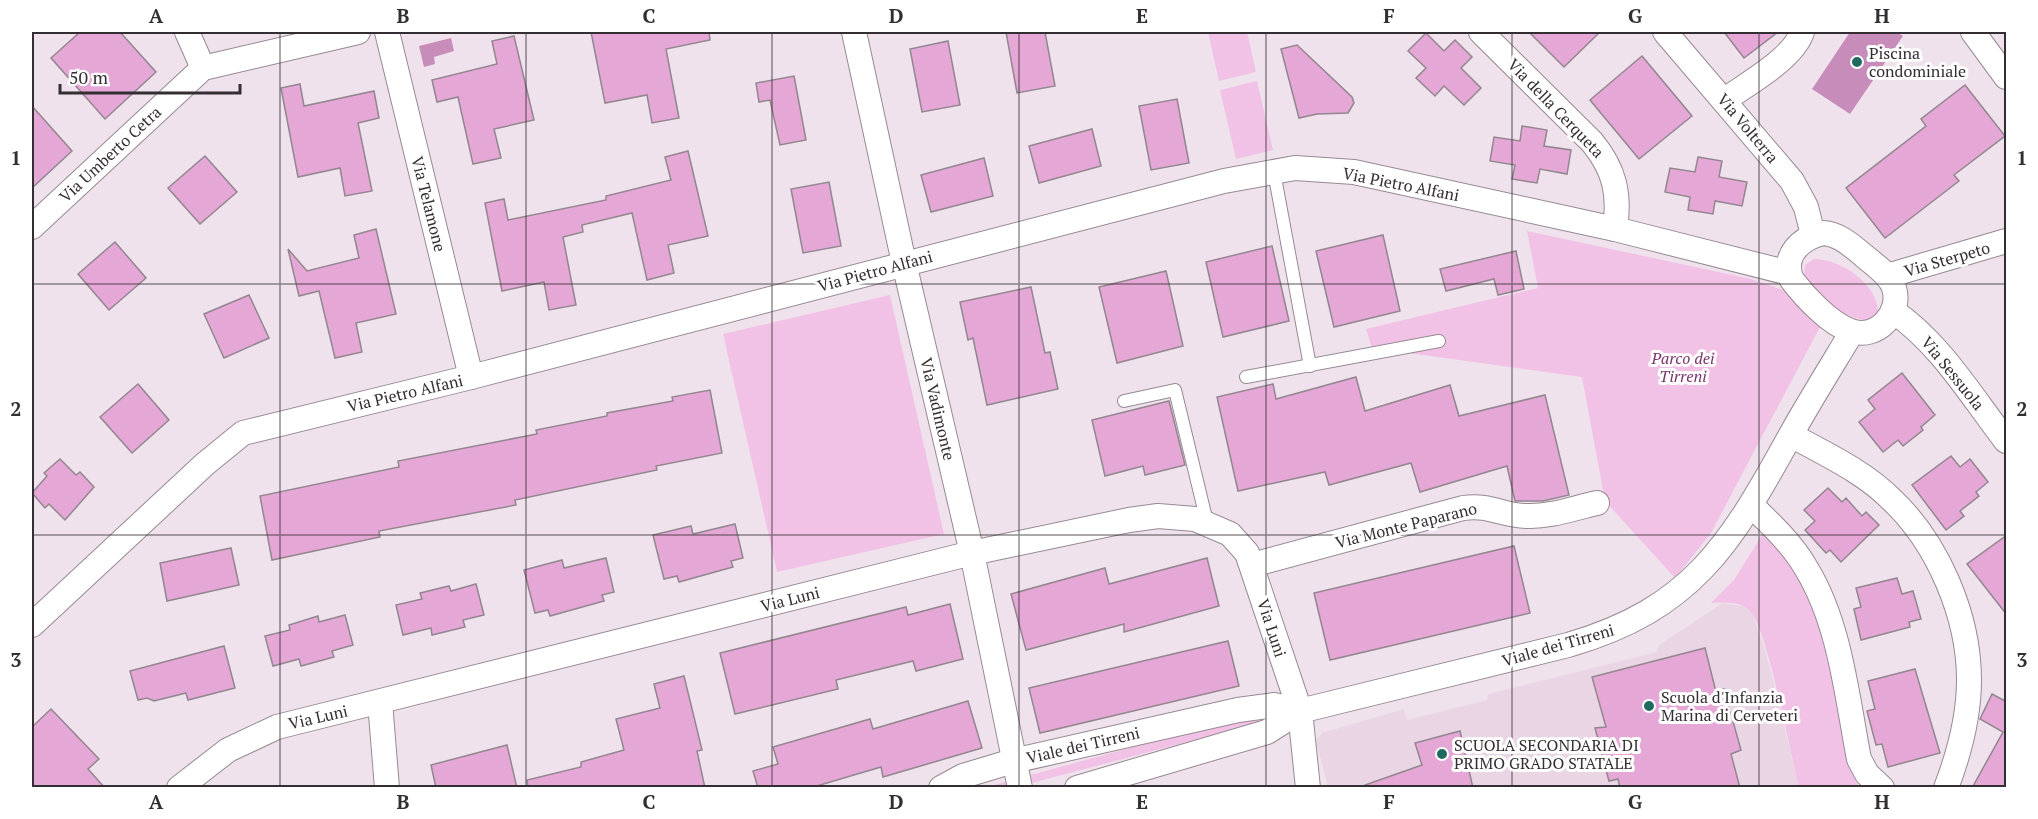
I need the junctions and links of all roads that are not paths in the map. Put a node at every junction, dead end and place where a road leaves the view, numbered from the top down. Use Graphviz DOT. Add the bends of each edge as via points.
graph roads {
  1 [pos="187,32"];
  2 [pos="358,32"];
  3 [pos="387,32"];
  4 [pos="854,32"];
  5 [pos="1481,32"];
  6 [pos="1665,32"];
  7 [pos="1802,32"];
  8 [pos="1973,32"];
  9 [pos="203,68"];
  10 [pos="2007,76"];
  11 [pos="1725,100"];
  12 [pos="1274,172"];
  13 [pos="32,227"];
  14 [pos="1615,229"];
  15 [pos="1813,235"];
  16 [pos="2007,241"];
  17 [pos="904,263"];
  18 [pos="1789,273"];
  19 [pos="1887,276"];
  20 [pos="1893,311"];
  21 [pos="1852,332"];
  22 [pos="1439,341"];
  23 [pos="1310,366"];
  24 [pos="471,377"];
  25 [pos="1246,377"];
  26 [pos="1124,401"];
  27 [pos="1791,435"];
  28 [pos="2007,441"];
  29 [pos="1597,503"];
  30 [pos="1752,506"];
  31 [pos="1208,522"];
  32 [pos="972,553"];
  33 [pos="1251,565"];
  34 [pos="32,625"];
  35 [pos="380,702"];
  36 [pos="1300,711"];
  37 [pos="1013,761"];
  38 [pos="179,788"];
  39 [pos="387,788"];
  40 [pos="941,788"];
  41 [pos="1020,788"];
  42 [pos="1077,788"];
  43 [pos="1308,788"];
  44 [pos="1882,788"];
  45 [pos="1946,788"];
  1 -- 9 [label="street"];
  2 -- 9 [label="street, Via Umberto Cetra"];
  3 -- 24 [label="street, Via Telamone"];
  4 -- 17 [label="street, Via Vadimonte"];
  5 -- 14 [label="street, Via della Cerqueta" via="1592,142 1608,163 1618,190"];
  6 -- 11 [label="street, Via Volterra"];
  7 -- 11 [label="street" via="1785,56"];
  8 -- 10 [label="street"];
  9 -- 13 [label="street, Via Umberto Cetra"];
  11 -- 15 [label="street, Via Volterra" via="1798,189"];
  12 -- 14 [label="street, Via Pietro Alfani" via="1295,168 1354,172"];
  12 -- 17 [label="street, Via Pietro Alfani" via="1224,181"];
  12 -- 23 [label="lane"];
  14 -- 18 [label="street, Via Pietro Alfani"];
  15 -- 18 [label="street" via="1792,254"];
  15 -- 19 [label="street" via="1830,234 1843,240"];
  16 -- 19 [label="street, Via Sterpeto"];
  17 -- 24 [label="street, Via Pietro Alfani"];
  17 -- 32 [label="street, Via Vadimonte"];
  18 -- 21 [label="street" via="1810,300"];
  19 -- 20 [label="street" via="1894,287"];
  20 -- 21 [label="street" via="1875,330"];
  20 -- 28 [label="street, Via Sessuola" via="1936,349"];
  21 -- 27 [label="street, Viale dei Tirreni"];
  22 -- 23 [label="lane"];
  23 -- 25 [label="lane"];
  24 -- 34 [label="street, Via Pietro Alfani" via="243,433"];
  26 -- 31 [label="lane" via="1175,390"];
  27 -- 30 [label="street, Viale dei Tirreni"];
  27 -- 45 [label="street" via="1860,474 1891,498 1922,536 1945,580 1964,636 1969,680 1961,738"];
  29 -- 33 [label="street, Via Monte Paparano" via="1526,516 1474,506"];
  30 -- 36 [label="street, Viale dei Tirreni" via="1695,577 1662,605 1632,622 1568,645"];
  30 -- 44 [label="street" via="1796,552 1813,580 1835,645 1860,759"];
  31 -- 32 [label="street, Via Luni" via="1158,516"];
  31 -- 33 [label="street, Via Luni" via="1235,538"];
  32 -- 35 [label="street, Via Luni"];
  32 -- 37 [label="street, Via Vadimonte"];
  33 -- 36 [label="street, Via Luni"];
  35 -- 38 [label="street, Via Luni" via="264,731 217,756"];
  35 -- 39 [label="street"];
  36 -- 37 [label="street, Viale dei Tirreni" via="1274,705 1250,708"];
  36 -- 42 [label="street, Viale dei Tirreni" via="1267,732"];
  36 -- 43 [label="street, Via Luni"];
  37 -- 40 [label="street, Viale dei Tirreni" via="963,776"];
  37 -- 41 [label="street, Via Vadimonte"];
}
